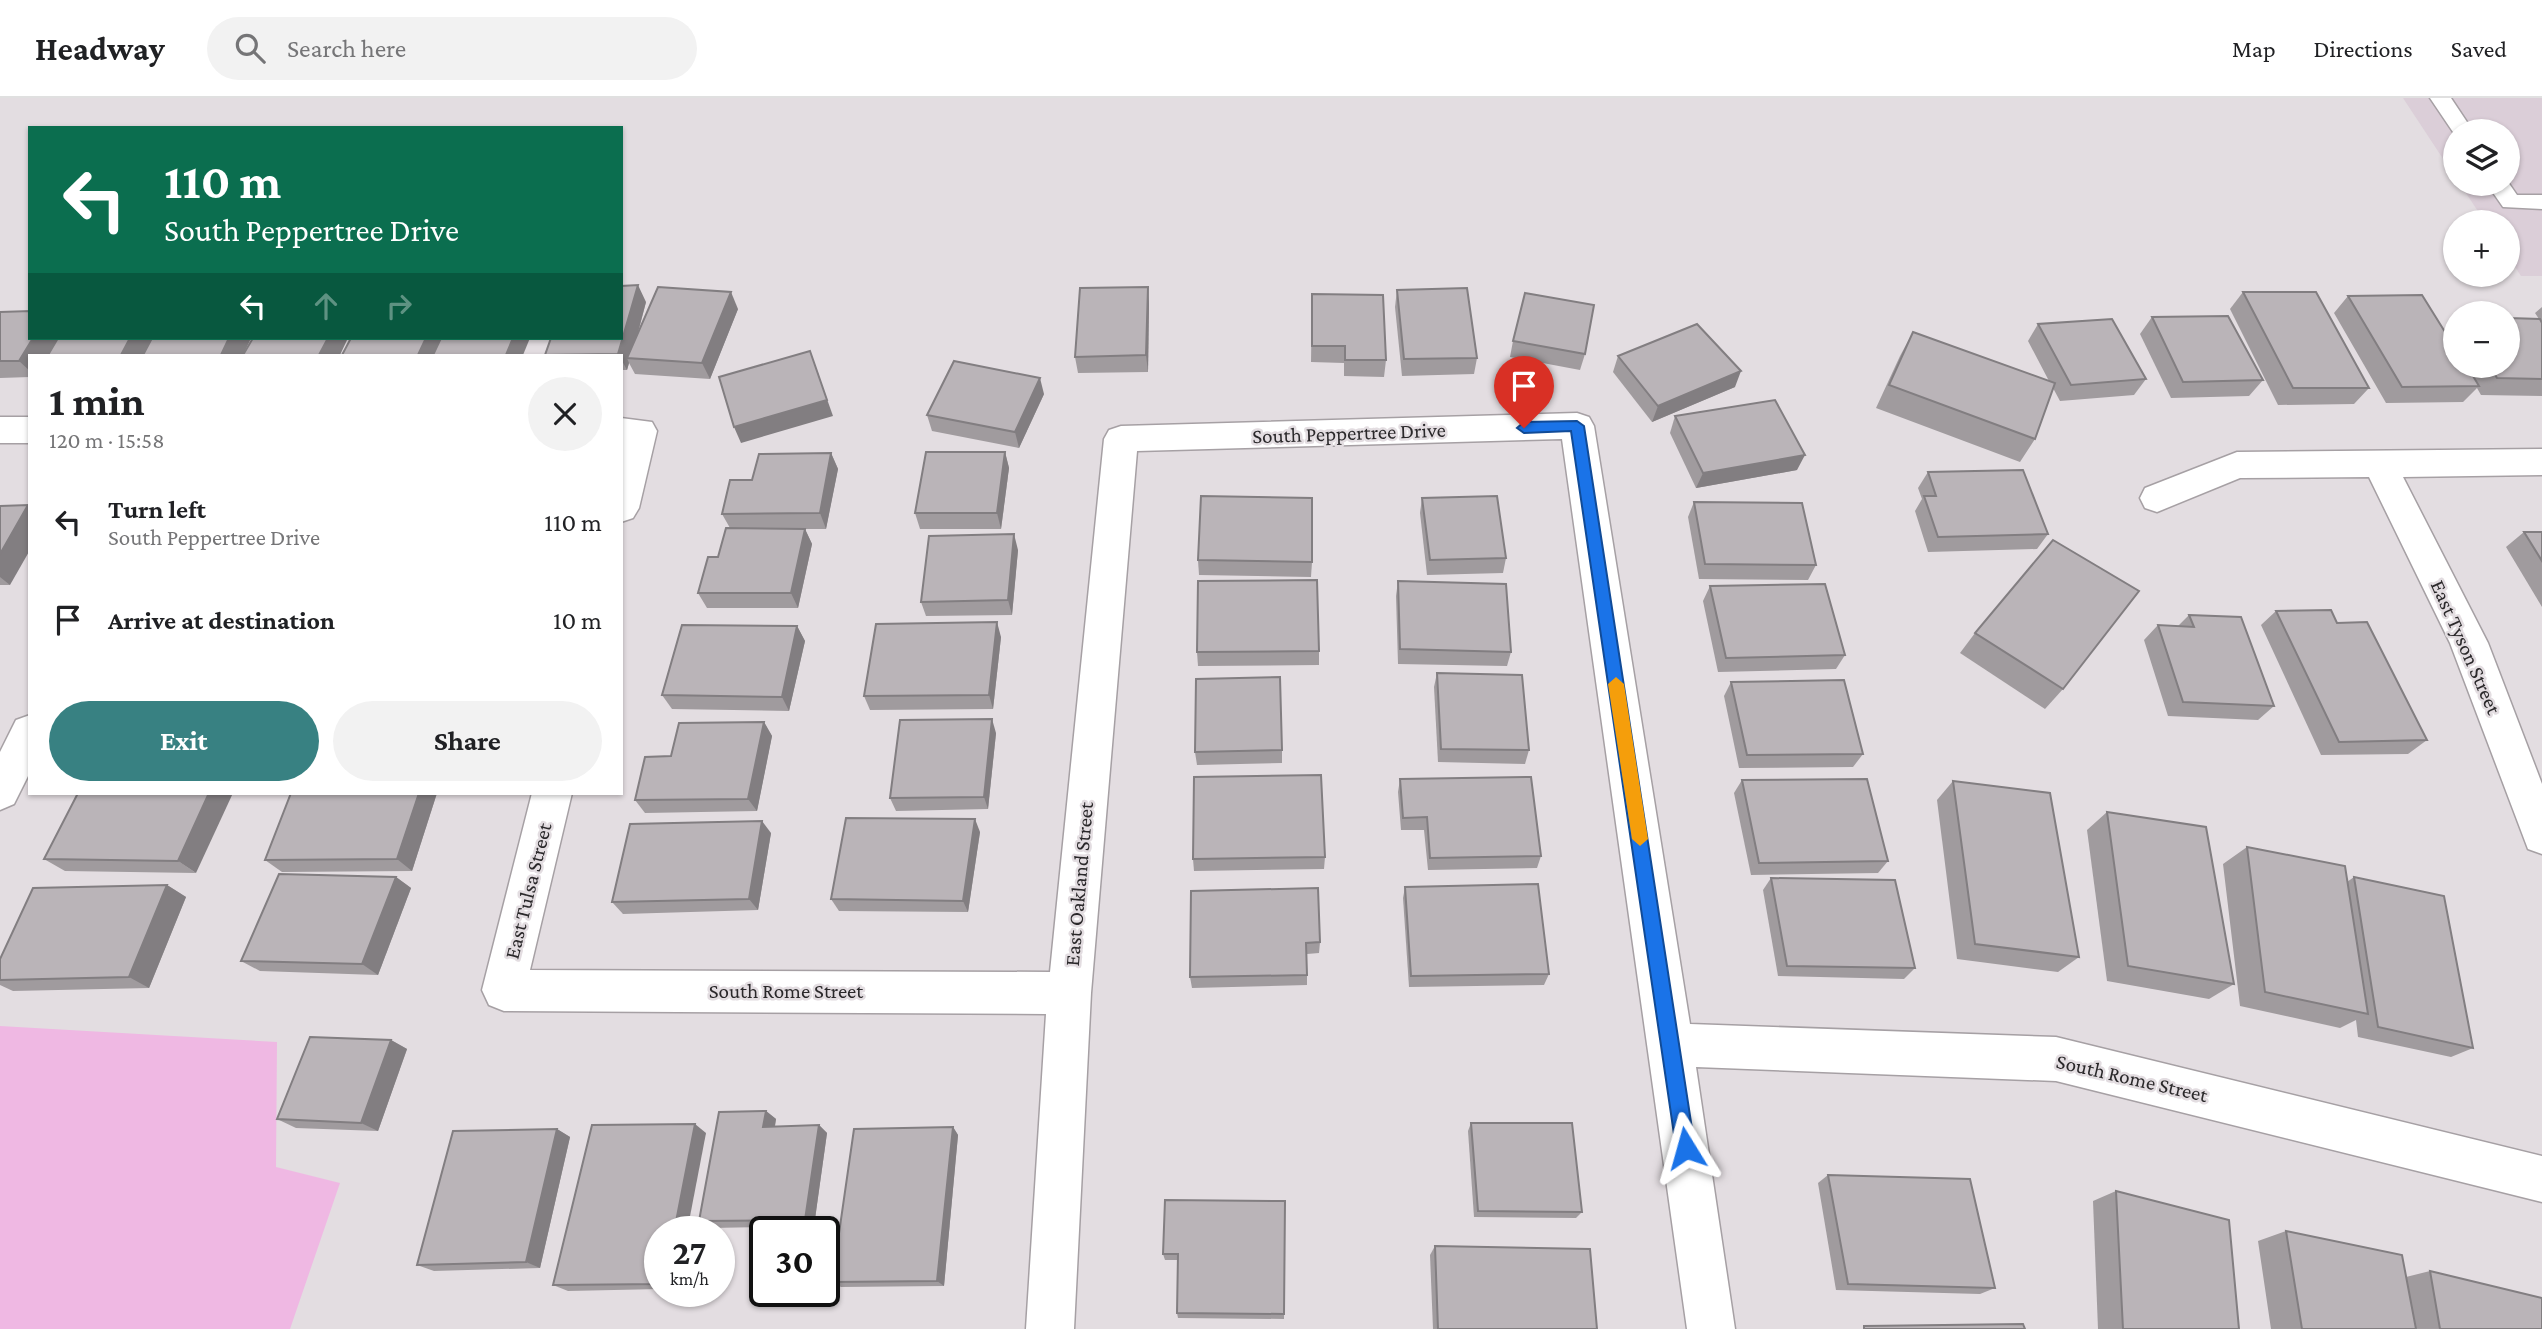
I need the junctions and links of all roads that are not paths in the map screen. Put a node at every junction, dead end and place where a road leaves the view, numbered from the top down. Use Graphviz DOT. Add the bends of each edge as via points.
graph roads {
  1 [pos="2440,98"];
  2 [pos="2455,119"];
  3 [pos="2507,196"];
  4 [pos="2542,202"];
  5 [pos="0,430"];
  6 [pos="28,430"];
  7 [pos="631,431"];
  8 [pos="1121,439"];
  9 [pos="2542,462"];
  10 [pos="2379,463"];
  11 [pos="623,493"];
  12 [pos="2157,498"];
  13 [pos="28,736"];
  14 [pos="0,792"];
  15 [pos="552,795"];
  16 [pos="2542,835"];
  17 [pos="504,990"];
  18 [pos="1069,993"];
  19 [pos="1671,1045"];
  20 [pos="2542,1179"];
  21 [pos="1050,1329"];
  22 [pos="1711,1329"];
  1 -- 2 [label="lane"];
  3 -- 4 [label="lane" via="2511,202"];
  5 -- 6 [label="street"];
  7 -- 11 [label="street"];
  8 -- 18 [label="street, East Oakland Street"];
  8 -- 19 [label="street, South Peppertree Drive" via="1577,426"];
  9 -- 10 [label="street"];
  10 -- 12 [label="street" via="2237,466"];
  10 -- 16 [label="street, East Tyson Street" via="2469,643"];
  13 -- 14 [label="street"];
  15 -- 17 [label="street, East Tulsa Street"];
  17 -- 18 [label="street, South Rome Street"];
  18 -- 21 [label="street, East Oakland Street"];
  19 -- 20 [label="street, South Rome Street" via="2056,1059"];
  19 -- 22 [label="street"];
}
